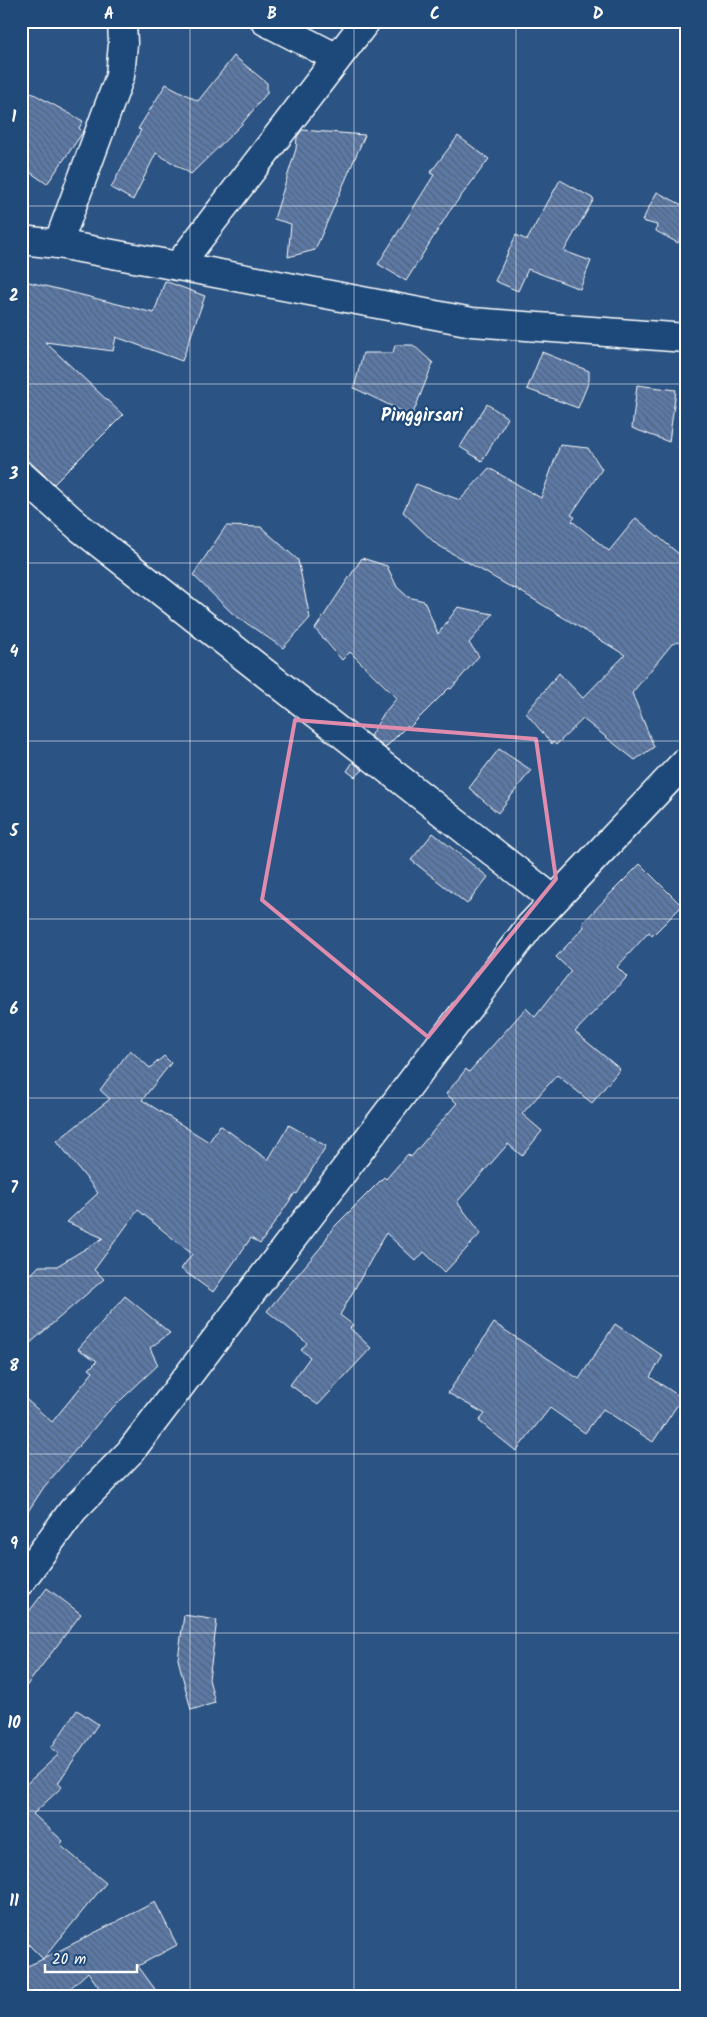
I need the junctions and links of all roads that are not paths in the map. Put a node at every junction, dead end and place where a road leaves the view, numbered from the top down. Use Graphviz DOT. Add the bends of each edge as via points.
graph roads {
  1 [pos="122,21"];
  2 [pos="265,21"];
  3 [pos="366,21"];
  4 [pos="337,58"];
  5 [pos="21,240"];
  6 [pos="58,244"];
  7 [pos="178,266"];
  8 [pos="686,338"];
  9 [pos="21,475"];
  10 [pos="686,761"];
  11 [pos="554,900"];
  12 [pos="21,1581"];
  1 -- 6 [label="street" via="120,76"];
  2 -- 4 [label="street"];
  3 -- 4 [label="street"];
  4 -- 7 [label="street"];
  5 -- 6 [label="street"];
  6 -- 7 [label="street"];
  7 -- 8 [label="street" via="472,322"];
  9 -- 11 [label="street" via="79,527"];
  10 -- 11 [label="street"];
  11 -- 12 [label="street" via="530,926 130,1452 72,1510"];
}
